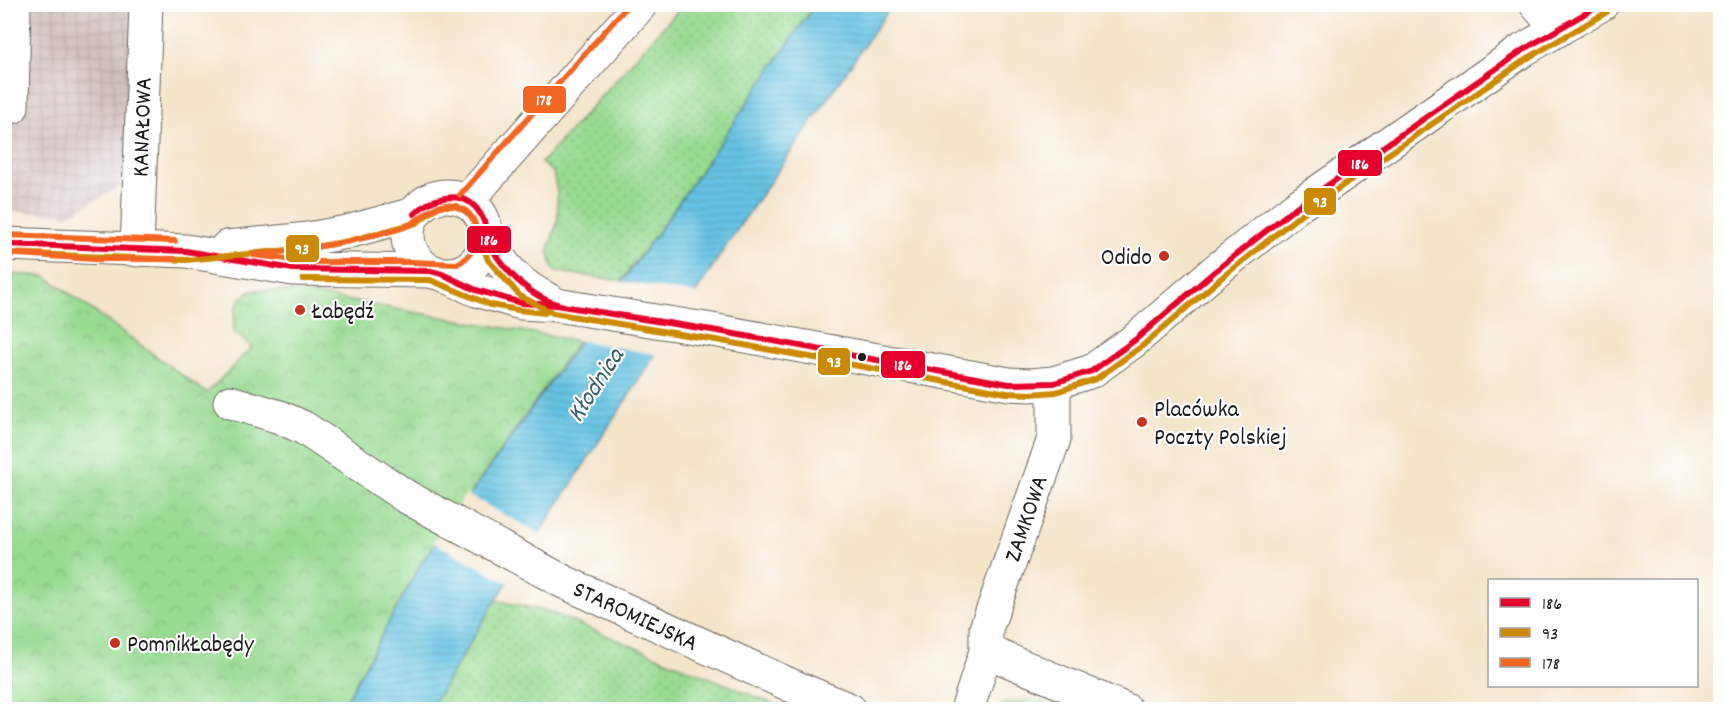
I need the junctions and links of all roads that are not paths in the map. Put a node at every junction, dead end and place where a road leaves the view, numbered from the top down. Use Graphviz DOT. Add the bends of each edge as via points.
graph roads {
  1 [pos="14,4"];
  2 [pos="146,4"];
  3 [pos="641,4"];
  4 [pos="1536,4"];
  5 [pos="1602,4"];
  6 [pos="1558,30"];
  7 [pos="12,107"];
  8 [pos="467,201"];
  9 [pos="414,214"];
  10 [pos="487,235"];
  11 [pos="4,244"];
  12 [pos="137,250"];
  13 [pos="186,251"];
  14 [pos="437,273"];
  15 [pos="556,305"];
  16 [pos="1054,383"];
  17 [pos="230,402"];
  18 [pos="986,651"];
  19 [pos="850,710"];
  20 [pos="967,710"];
  21 [pos="1126,710"];
  1 -- 7 [label="street"];
  2 -- 12 [label="street, KANAŁOWA"];
  3 -- 8 [label="street"];
  4 -- 6 [label="street"];
  5 -- 6 [label="street"];
  6 -- 16 [label="street" via="1523,50 1295,208 1092,371"];
  8 -- 9 [label="street" via="437,197"];
  8 -- 10 [label="street" via="480,214"];
  9 -- 13 [label="street" via="308,239"];
  9 -- 14 [label="street" via="409,225 412,255"];
  10 -- 14 [label="street" via="473,265 455,274"];
  10 -- 15 [label="street" via="496,255 527,290"];
  11 -- 12 [label="street"];
  12 -- 13 [label="street"];
  13 -- 14 [label="street" via="293,269"];
  14 -- 15 [label="street" via="498,297"];
  15 -- 16 [label="street" via="1008,384"];
  16 -- 18 [label="street, ZAMKOWA" via="1054,439 986,629"];
  17 -- 19 [label="street, STAROMIEJSKA" via="304,428 379,480 564,582"];
  18 -- 20 [label="street, ZAMKOWA"];
  18 -- 21 [label="street"];
}
